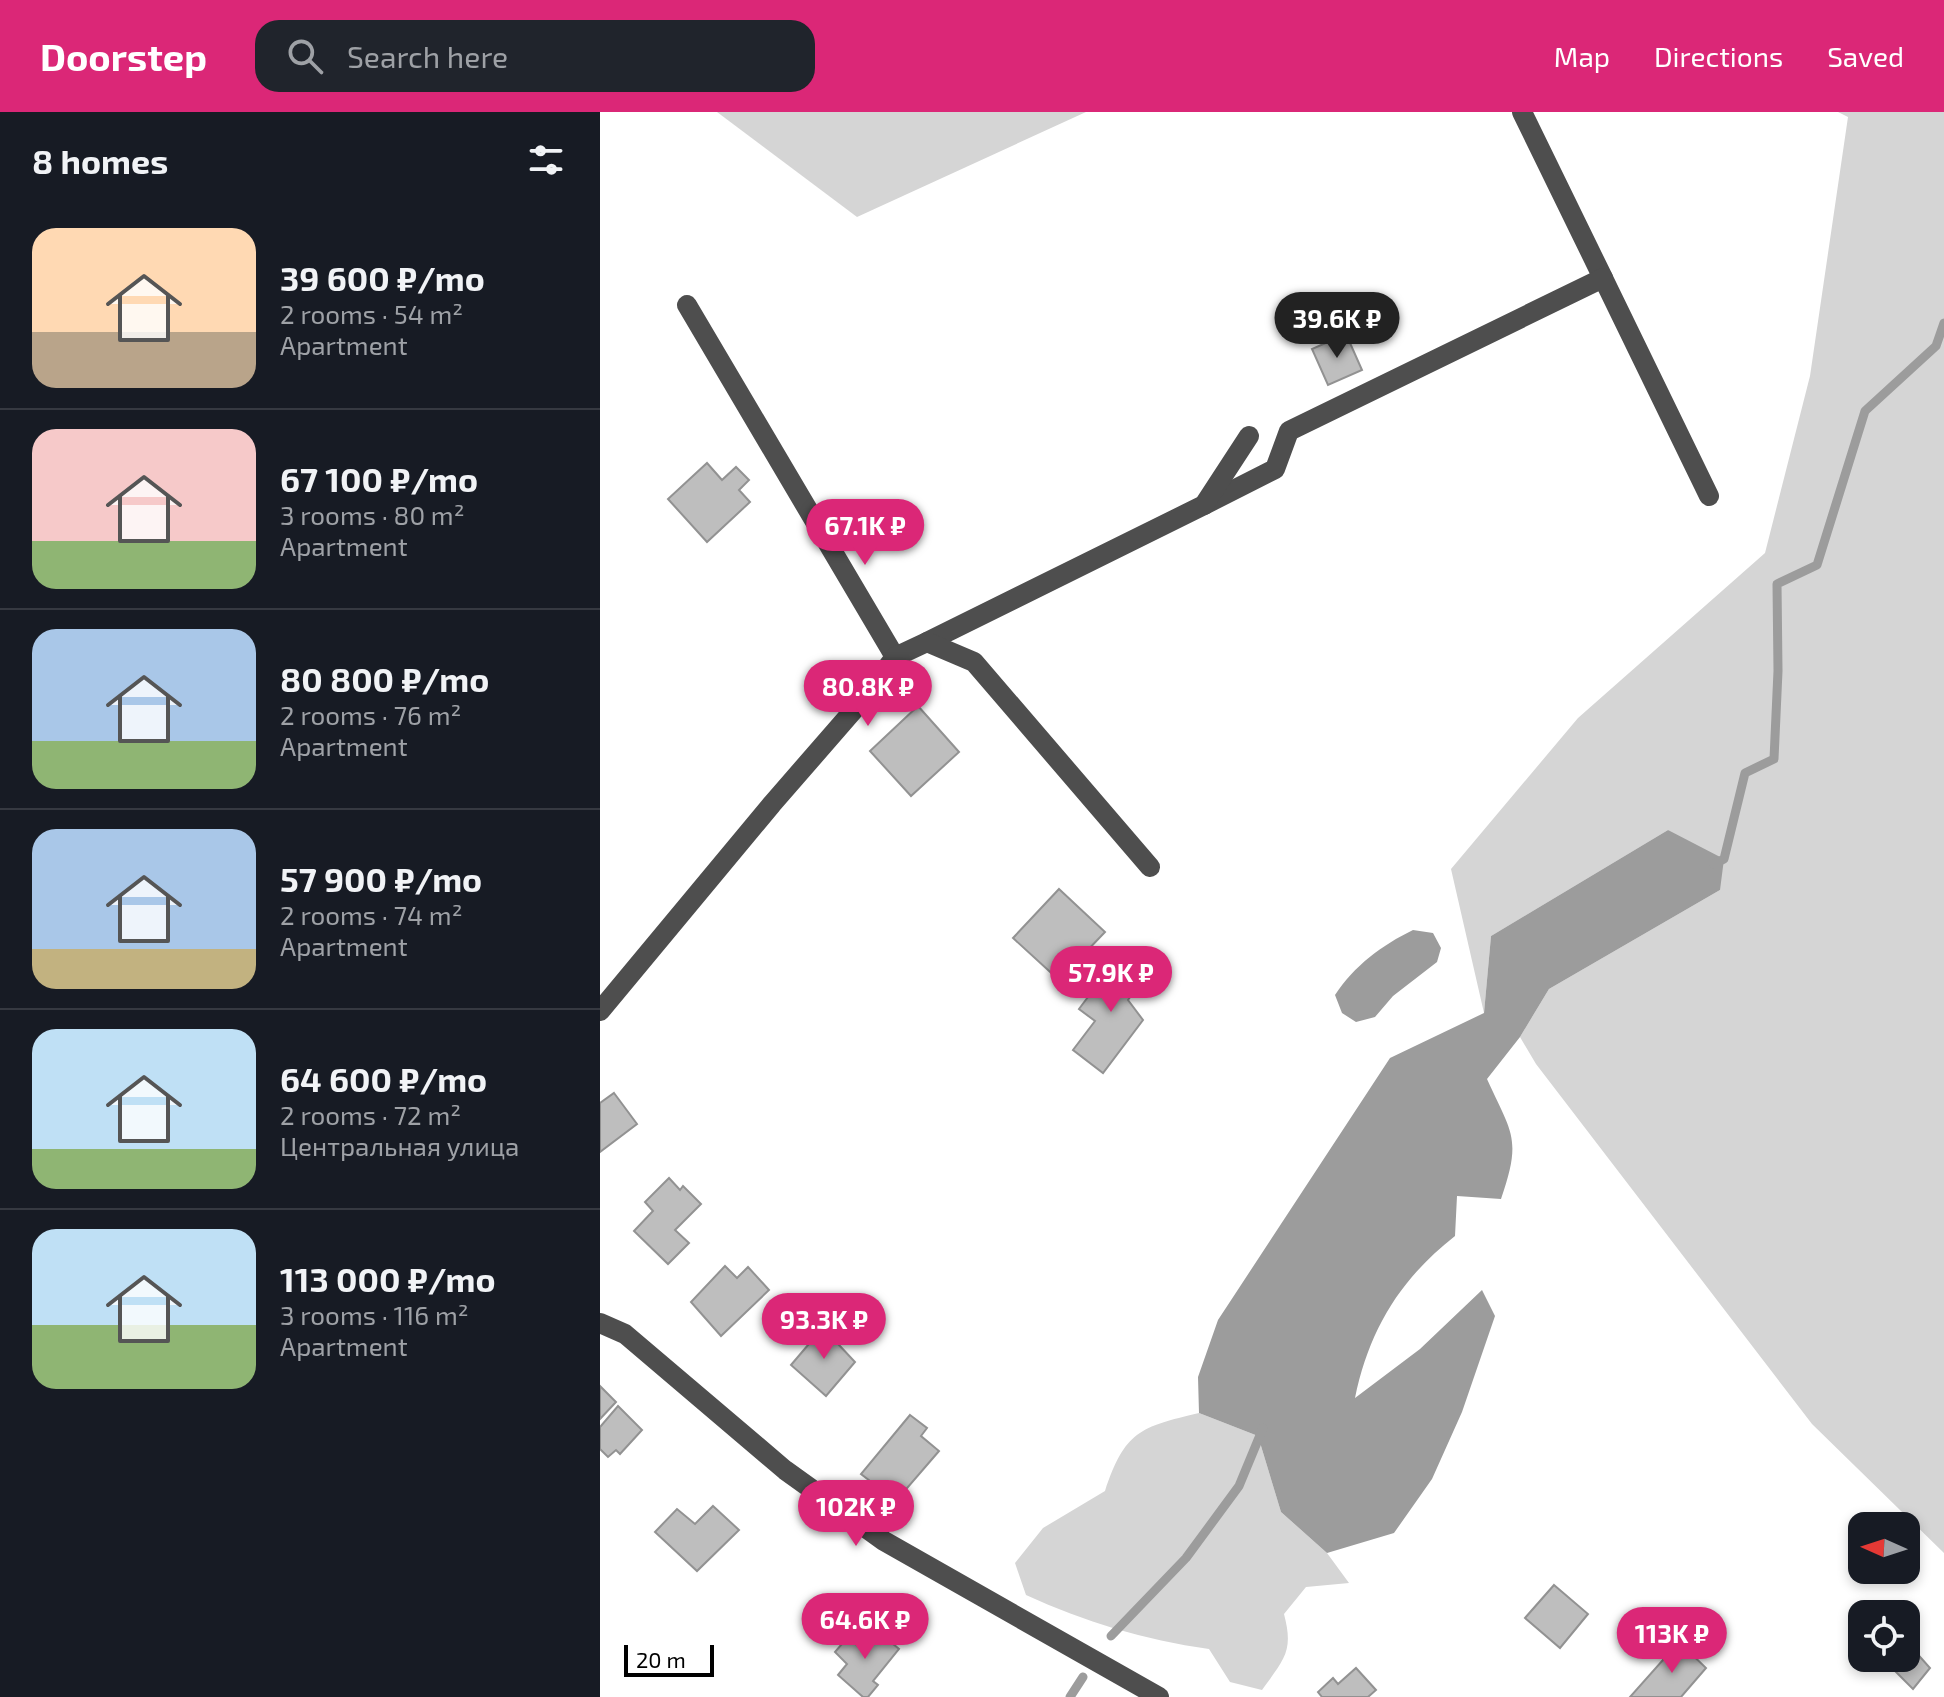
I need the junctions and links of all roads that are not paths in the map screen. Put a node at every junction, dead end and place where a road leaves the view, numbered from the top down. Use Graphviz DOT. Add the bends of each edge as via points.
graph roads {
  1 [pos="1522,112"];
  2 [pos="1603,278"];
  3 [pos="687,305"];
  4 [pos="1249,436"];
  5 [pos="1709,496"];
  6 [pos="1204,505"];
  7 [pos="927,642"];
  8 [pos="895,657"];
  9 [pos="1150,867"];
  10 [pos="600,1011"];
  11 [pos="600,1323"];
  12 [pos="1159,1697"];
  1 -- 2 [label="street"];
  2 -- 5 [label="street"];
  2 -- 6 [label="street" via="1289,431 1275,469"];
  3 -- 8 [label="street"];
  4 -- 6 [label="street"];
  6 -- 7 [label="street"];
  7 -- 8 [label="street"];
  7 -- 9 [label="street" via="974,662"];
  8 -- 10 [label="street"];
  11 -- 12 [label="street" via="625,1334 785,1470 884,1541"];
}
